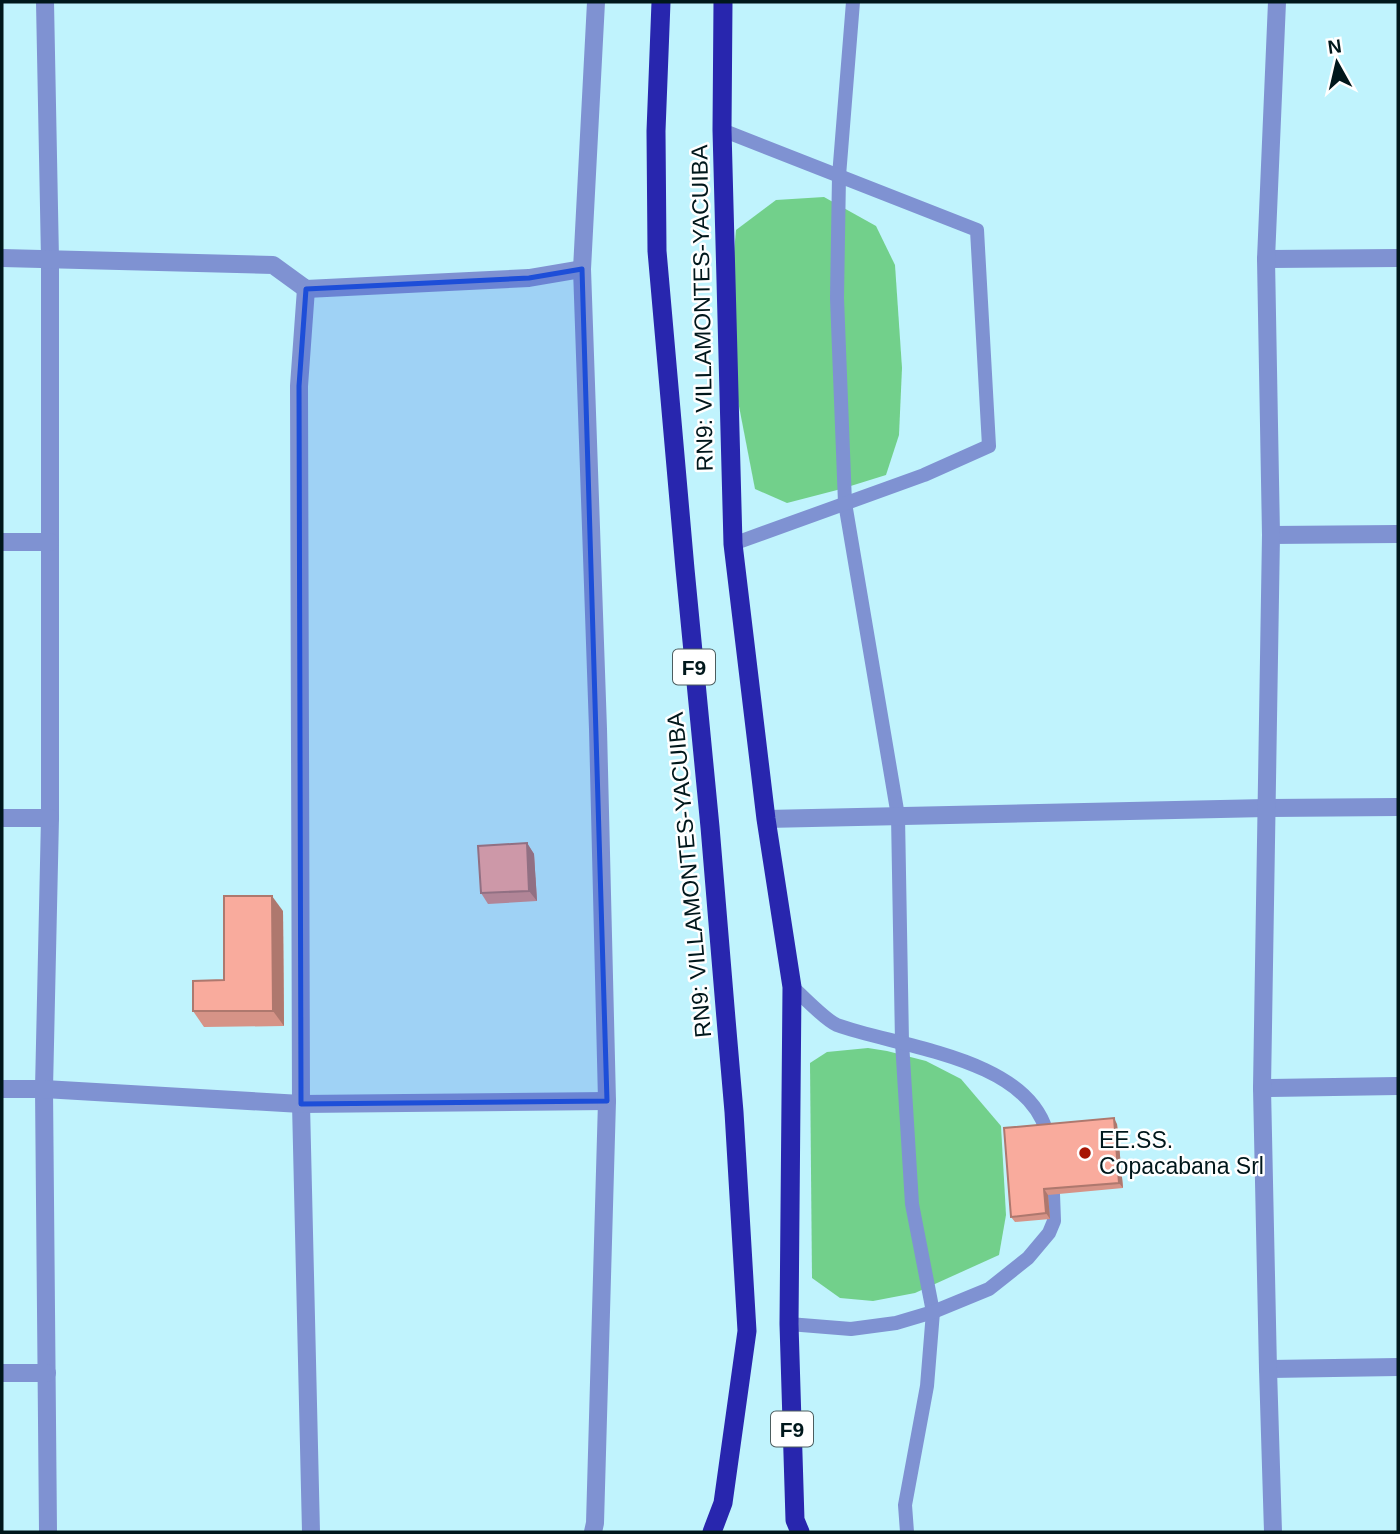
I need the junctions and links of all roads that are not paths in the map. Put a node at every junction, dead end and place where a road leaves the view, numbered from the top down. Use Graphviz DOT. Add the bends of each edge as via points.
graph roads {
  1 [pos="45,2"];
  2 [pos="596,2"];
  3 [pos="661,2"];
  4 [pos="723,2"];
  5 [pos="853,2"];
  6 [pos="1277,2"];
  7 [pos="722,130"];
  8 [pos="839,176"];
  9 [pos="2,258"];
  10 [pos="1398,258"];
  11 [pos="50,259"];
  12 [pos="1266,259"];
  13 [pos="582,269"];
  14 [pos="306,289"];
  15 [pos="845,503"];
  16 [pos="1398,534"];
  17 [pos="1271,535"];
  18 [pos="2,541"];
  19 [pos="50,542"];
  20 [pos="733,544"];
  21 [pos="1398,807"];
  22 [pos="1266,808"];
  23 [pos="898,816"];
  24 [pos="2,818"];
  25 [pos="50,818"];
  26 [pos="766,819"];
  27 [pos="792,987"];
  28 [pos="902,1042"];
  29 [pos="1398,1086"];
  30 [pos="1262,1088"];
  31 [pos="2,1089"];
  32 [pos="44,1089"];
  33 [pos="607,1101"];
  34 [pos="301,1104"];
  35 [pos="1046,1130"];
  36 [pos="1053,1194"];
  37 [pos="933,1312"];
  38 [pos="789,1324"];
  39 [pos="1398,1367"];
  40 [pos="1268,1369"];
  41 [pos="2,1373"];
  42 [pos="47,1373"];
  43 [pos="48,1532"];
  44 [pos="311,1532"];
  45 [pos="593,1532"];
  46 [pos="712,1532"];
  47 [pos="800,1532"];
  48 [pos="907,1532"];
  49 [pos="1273,1532"];
  1 -- 11 [label="street"];
  2 -- 13 [label="street"];
  3 -- 46 [label="highway, RN9: VILLAMONTES-YACUIBA / F9" via="657,251 734,1112 747,1331 723,1503"];
  4 -- 7 [label="highway, RN9: VILLAMONTES-YACUIBA / F9"];
  5 -- 8 [label="lane"];
  6 -- 12 [label="street"];
  7 -- 8 [label="lane"];
  7 -- 20 [label="highway, RN9: VILLAMONTES-YACUIBA / F9"];
  8 -- 15 [label="lane" via="837,298"];
  8 -- 15 [label="lane" via="977,230 989,446"];
  9 -- 11 [label="street"];
  10 -- 12 [label="street"];
  11 -- 14 [label="street" via="273,265"];
  11 -- 19 [label="street"];
  12 -- 17 [label="street"];
  13 -- 14 [label="street" via="529,278"];
  13 -- 33 [label="street"];
  14 -- 34 [label="street" via="299,386"];
  15 -- 20 [label="lane"];
  15 -- 23 [label="lane"];
  16 -- 17 [label="street"];
  17 -- 22 [label="street"];
  18 -- 19 [label="street"];
  19 -- 25 [label="street"];
  20 -- 26 [label="highway, RN9: VILLAMONTES-YACUIBA / F9"];
  21 -- 22 [label="street"];
  22 -- 23 [label="street"];
  22 -- 30 [label="street"];
  23 -- 26 [label="street"];
  23 -- 28 [label="lane"];
  24 -- 25 [label="street"];
  25 -- 32 [label="street"];
  26 -- 27 [label="highway, RN9: VILLAMONTES-YACUIBA / F9"];
  27 -- 28 [label="lane" via="834,1024"];
  27 -- 38 [label="highway, RN9: VILLAMONTES-YACUIBA / F9"];
  28 -- 35 [label="lane" via="980,1068 1014,1087 1040,1114"];
  28 -- 37 [label="lane" via="912,1204"];
  29 -- 30 [label="street"];
  30 -- 40 [label="street"];
  31 -- 32 [label="street"];
  32 -- 34 [label="street"];
  32 -- 42 [label="street"];
  33 -- 34 [label="street"];
  33 -- 45 [label="street"];
  34 -- 44 [label="street"];
  36 -- 37 [label="lane" via="1054,1221 1028,1258 989,1289"];
  37 -- 38 [label="lane" via="851,1329"];
  37 -- 48 [label="lane" via="927,1386 905,1505"];
  38 -- 47 [label="highway, RN9: VILLAMONTES-YACUIBA / F9" via="795,1520"];
  39 -- 40 [label="street"];
  40 -- 49 [label="street"];
  41 -- 42 [label="street"];
  42 -- 43 [label="street"];
}
